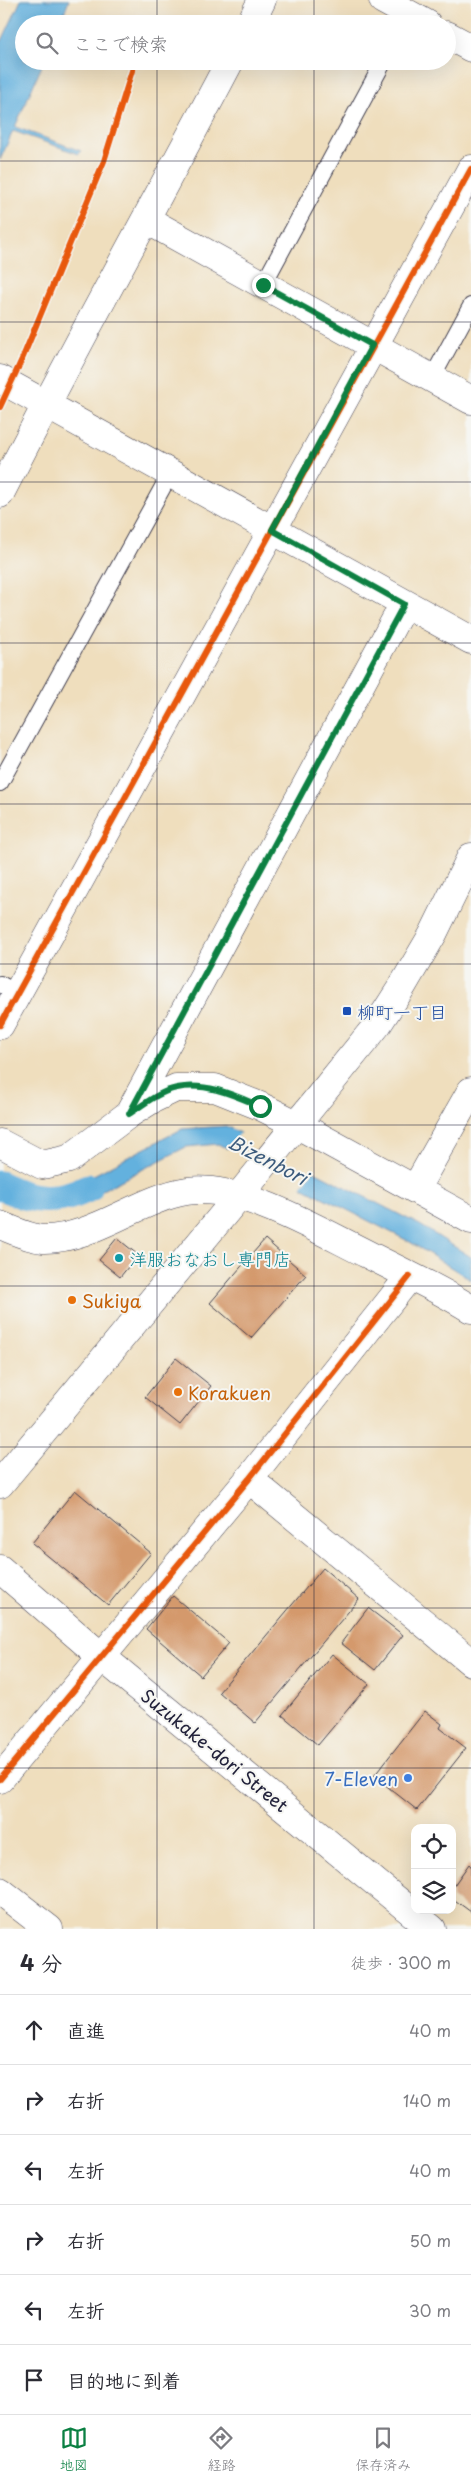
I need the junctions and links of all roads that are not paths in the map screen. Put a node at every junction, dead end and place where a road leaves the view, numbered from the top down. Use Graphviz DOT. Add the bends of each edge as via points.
graph roads {
  1 [pos="262,0"];
  2 [pos="383,0"];
  3 [pos="254,15"];
  4 [pos="406,15"];
  5 [pos="456,40"];
  6 [pos="471,48"];
  7 [pos="225,70"];
  8 [pos="379,70"];
  9 [pos="471,169"];
  10 [pos="147,220"];
  11 [pos="263,285"];
  12 [pos="471,306"];
  13 [pos="372,345"];
  14 [pos="432,378"];
  15 [pos="0,379"];
  16 [pos="471,400"];
  17 [pos="46,404"];
  18 [pos="170,474"];
  19 [pos="0,494"];
  20 [pos="272,530"];
  21 [pos="404,604"];
  22 [pos="471,640"];
  23 [pos="0,783"];
  24 [pos="471,857"];
  25 [pos="9,988"];
  26 [pos="0,1025"];
  27 [pos="471,1091"];
  28 [pos="129,1114"];
  29 [pos="293,1129"];
  30 [pos="0,1143"];
  31 [pos="246,1187"];
  32 [pos="416,1188"];
  33 [pos="471,1220"];
  34 [pos="0,1225"];
  35 [pos="410,1276"];
  36 [pos="471,1309"];
  37 [pos="249,1479"];
  38 [pos="0,1484"];
  39 [pos="0,1569"];
  40 [pos="102,1657"];
  41 [pos="471,1662"];
  42 [pos="0,1779"];
  43 [pos="0,1891"];
  44 [pos="49,1929"];
  45 [pos="432,1929"];
  1 -- 3 [label="main road"];
  2 -- 4 [label="main road"];
  5 -- 6 [label="main road"];
  7 -- 10 [label="main road"];
  8 -- 11 [label="lane"];
  9 -- 13 [label="main road"];
  10 -- 11 [label="main road"];
  10 -- 17 [label="main road"];
  11 -- 13 [label="main road"];
  12 -- 14 [label="lane"];
  13 -- 14 [label="main road"];
  13 -- 20 [label="main road"];
  14 -- 16 [label="main road"];
  15 -- 17 [label="main road"];
  17 -- 18 [label="main road"];
  17 -- 19 [label="main road"];
  18 -- 20 [label="main road"];
  18 -- 23 [label="lane"];
  20 -- 21 [label="main road"];
  20 -- 25 [label="main road"];
  21 -- 22 [label="main road"];
  21 -- 28 [label="main road"];
  24 -- 29 [label="main road" via="403,986 378,1024"];
  25 -- 26 [label="main road"];
  27 -- 32 [label="main road"];
  28 -- 29 [label="main road" via="176,1088 215,1088 260,1106"];
  28 -- 30 [label="main road" via="69,1158 42,1165"];
  29 -- 31 [label="main road"];
  29 -- 32 [label="main road"];
  31 -- 34 [label="main road" via="188,1191 167,1196 106,1223 65,1236 43,1239"];
  31 -- 35 [label="main road" via="284,1213"];
  31 -- 38 [label="main road"];
  32 -- 33 [label="main road"];
  35 -- 36 [label="main road"];
  35 -- 37 [label="main road"];
  37 -- 40 [label="main road"];
  37 -- 41 [label="main road"];
  39 -- 40 [label="main road, Suzukake-dori Street"];
  40 -- 42 [label="main road"];
  40 -- 45 [label="main road, Suzukake-dori Street"];
  43 -- 44 [label="main road"];
}
